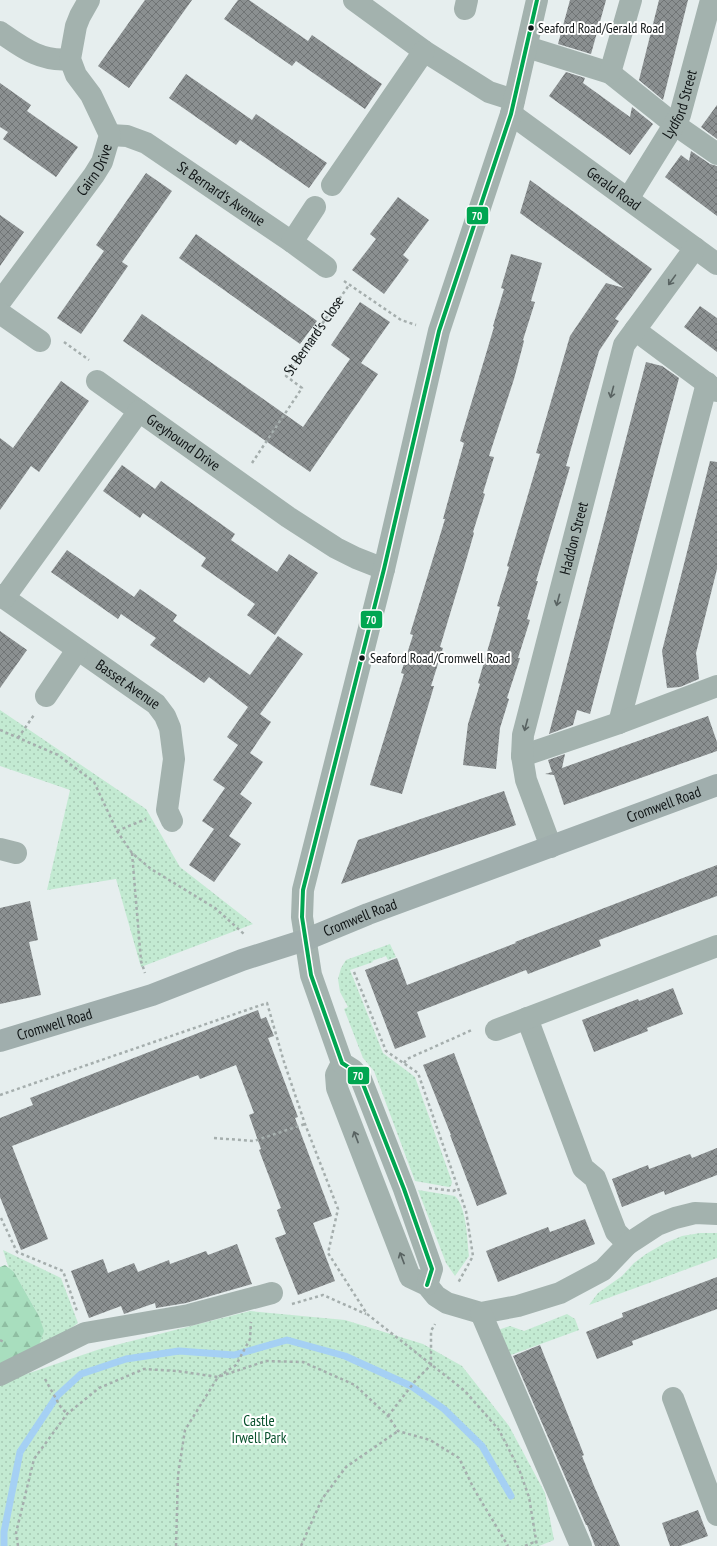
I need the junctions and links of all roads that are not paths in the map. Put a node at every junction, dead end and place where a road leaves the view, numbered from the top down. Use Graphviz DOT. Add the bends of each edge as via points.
graph roads {
  1 [pos="89,0"];
  2 [pos="354,0"];
  3 [pos="537,0"];
  4 [pos="631,0"];
  5 [pos="711,0"];
  6 [pos="0,32"];
  7 [pos="527,47"];
  8 [pos="424,51"];
  9 [pos="70,59"];
  10 [pos="610,73"];
  11 [pos="513,107"];
  12 [pos="674,124"];
  13 [pos="110,135"];
  14 [pos="717,154"];
  15 [pos="332,185"];
  16 [pos="628,199"];
  17 [pos="315,207"];
  18 [pos="292,242"];
  19 [pos="695,248"];
  20 [pos="717,264"];
  21 [pos="326,267"];
  22 [pos="0,302"];
  23 [pos="0,313"];
  24 [pos="635,330"];
  25 [pos="40,341"];
  26 [pos="97,381"];
  27 [pos="712,387"];
  28 [pos="139,410"];
  29 [pos="384,569"];
  30 [pos="2,596"];
  31 [pos="77,650"];
  32 [pos="717,686"];
  33 [pos="46,696"];
  34 [pos="619,723"];
  35 [pos="522,756"];
  36 [pos="717,784"];
  37 [pos="170,816"];
  38 [pos="551,847"];
  39 [pos="305,940"];
  40 [pos="717,946"];
  41 [pos="527,1018"];
  42 [pos="496,1030"];
  43 [pos="0,1041"];
  44 [pos="715,1214"];
  45 [pos="628,1244"];
  46 [pos="272,1293"];
  47 [pos="481,1313"];
  48 [pos="0,1375"];
  49 [pos="673,1398"];
  50 [pos="717,1515"];
  51 [pos="581,1546"];
  1 -- 9 [label="street" via="76,26"];
  2 -- 8 [label="street, Gerald Road"];
  3 -- 7 [label="street"];
  4 -- 10 [label="street"];
  5 -- 12 [label="street, Lydford Street" via="680,115"];
  6 -- 9 [label="street" via="40,57"];
  7 -- 10 [label="street"];
  7 -- 11 [label="street"];
  8 -- 11 [label="street, Gerald Road"];
  8 -- 15 [label="street"];
  9 -- 13 [label="street, Cairn Drive" via="76,75 90,95"];
  10 -- 12 [label="street"];
  11 -- 16 [label="street, Gerald Road"];
  11 -- 29 [label="street" via="439,331"];
  12 -- 14 [label="street"];
  12 -- 16 [label="street, Lydford Street"];
  13 -- 18 [label="street, St Bernard's Avenue" via="127,136 146,143"];
  13 -- 22 [label="street, Cairn Drive" via="102,162 94,176"];
  16 -- 19 [label="street, Gerald Road"];
  17 -- 18 [label="street"];
  18 -- 21 [label="street, St Bernard's Avenue"];
  19 -- 20 [label="street, Gerald Road"];
  19 -- 24 [label="street, Haddon Street, one-way"];
  23 -- 25 [label="street"];
  24 -- 27 [label="street"];
  24 -- 35 [label="street, Haddon Street, one-way" via="624,345 523,735"];
  26 -- 28 [label="street"];
  27 -- 34 [label="street"];
  28 -- 29 [label="street, Greyhound Drive" via="336,548"];
  28 -- 30 [label="street, Greyhound Drive"];
  29 -- 39 [label="street" via="304,890 302,917"];
  30 -- 31 [label="street, Basset Avenue"];
  31 -- 33 [label="street"];
  31 -- 37 [label="street, Basset Avenue" via="156,704 165,716 170,728 174,759"];
  32 -- 34 [label="street"];
  34 -- 35 [label="street"];
  35 -- 38 [label="street, Haddon Street" via="526,780"];
  36 -- 38 [label="highway, Cromwell Road"];
  38 -- 39 [label="highway, Cromwell Road" via="368,914"];
  39 -- 43 [label="highway, Cromwell Road" via="152,995"];
  39 -- 47 [label="street" via="311,975 342,1063 336,1075 337,1088 410,1277 427,1285 436,1296 447,1303"];
  40 -- 41 [label="street"];
  41 -- 42 [label="street"];
  41 -- 45 [label="street" via="583,1168 595,1178 616,1232"];
  44 -- 45 [label="street" via="695,1213 675,1218 657,1225"];
  45 -- 47 [label="street" via="603,1270 560,1293 518,1306"];
  46 -- 48 [label="street" via="189,1315 85,1333"];
  47 -- 51 [label="street"];
  49 -- 50 [label="street"];
}
